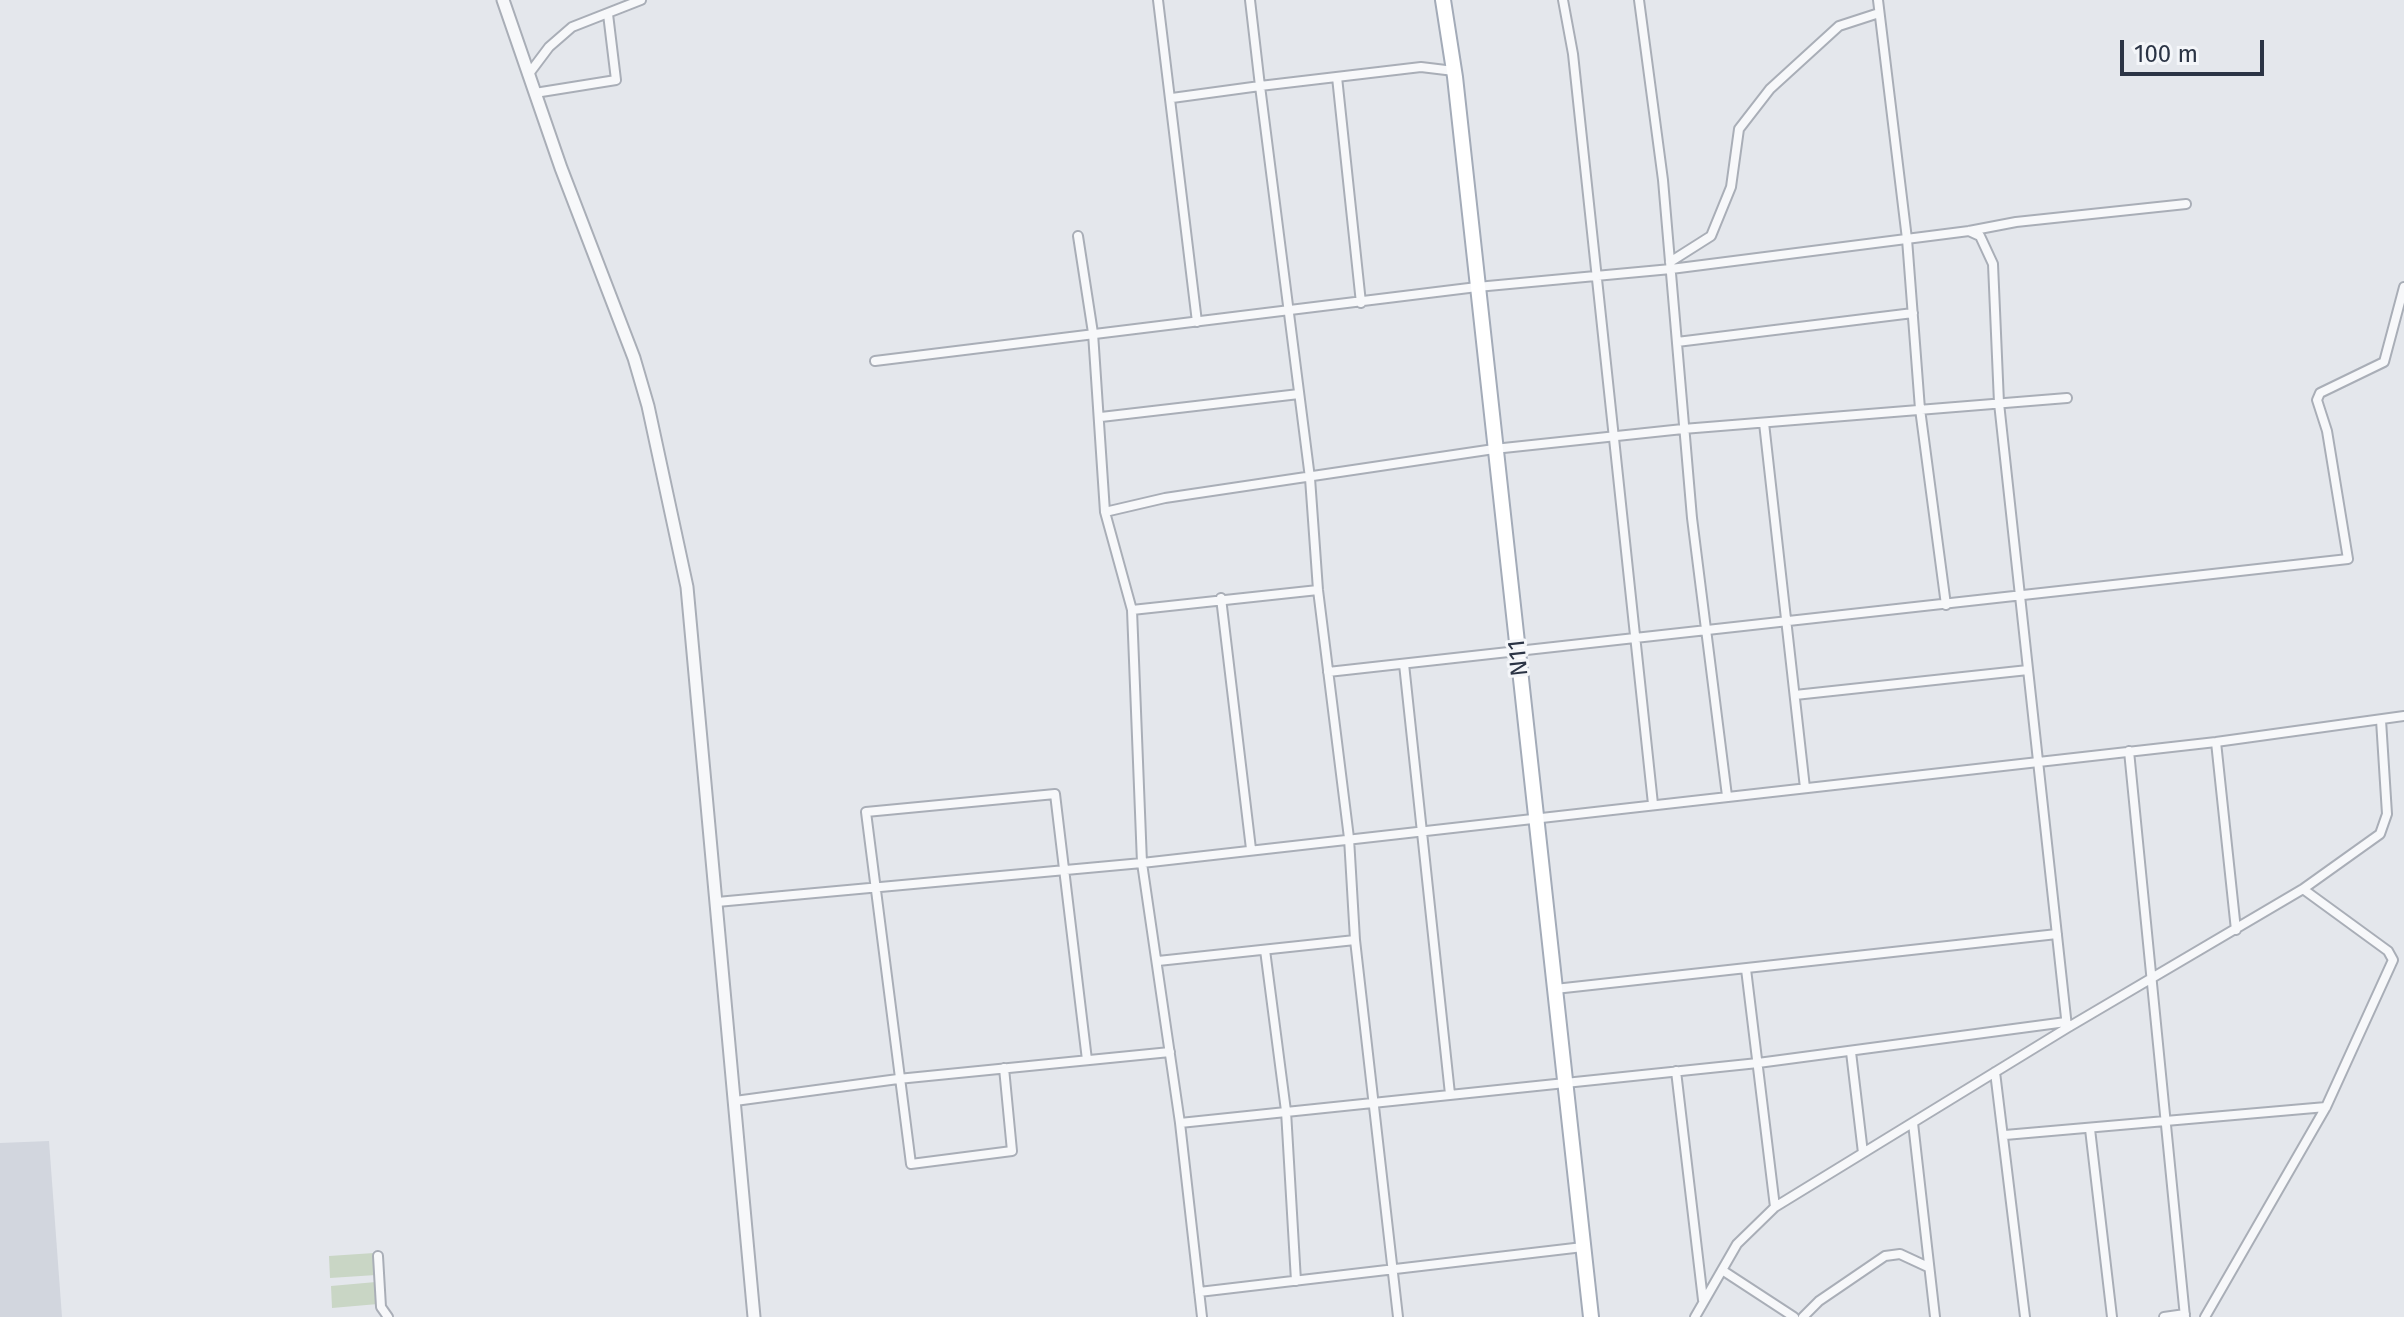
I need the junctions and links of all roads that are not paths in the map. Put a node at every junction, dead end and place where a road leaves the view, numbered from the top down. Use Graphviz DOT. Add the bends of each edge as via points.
graph roads {
  1 [pos="503,0"];
  2 [pos="641,0"];
  3 [pos="1158,0"];
  4 [pos="1250,0"];
  5 [pos="1443,0"];
  6 [pos="1563,0"];
  7 [pos="1639,0"];
  8 [pos="1878,0"];
  9 [pos="1879,13"];
  10 [pos="608,14"];
  11 [pos="1454,71"];
  12 [pos="528,75"];
  13 [pos="1337,77"];
  14 [pos="1260,86"];
  15 [pos="535,93"];
  16 [pos="1172,98"];
  17 [pos="2186,204"];
  18 [pos="1969,231"];
  19 [pos="1078,236"];
  20 [pos="1907,239"];
  21 [pos="1671,266"];
  22 [pos="1597,275"];
  23 [pos="1477,287"];
  24 [pos="2404,287"];
  25 [pos="1361,303"];
  26 [pos="1289,313"];
  27 [pos="1913,313"];
  28 [pos="1197,322"];
  29 [pos="1093,333"];
  30 [pos="1677,342"];
  31 [pos="875,361"];
  32 [pos="1299,394"];
  33 [pos="2067,398"];
  34 [pos="1999,403"];
  35 [pos="1920,409"];
  36 [pos="1101,417"];
  37 [pos="1764,423"];
  38 [pos="1683,429"];
  39 [pos="1614,438"];
  40 [pos="1494,449"];
  41 [pos="1310,478"];
  42 [pos="1105,512"];
  43 [pos="1318,590"];
  44 [pos="2019,596"];
  45 [pos="1221,598"];
  46 [pos="1946,605"];
  47 [pos="1132,610"];
  48 [pos="1787,622"];
  49 [pos="1708,631"];
  50 [pos="1636,639"];
  51 [pos="1519,652"];
  52 [pos="1404,664"];
  53 [pos="2028,670"];
  54 [pos="1328,672"];
  55 [pos="1795,695"];
  56 [pos="2404,716"];
  57 [pos="2381,720"];
  58 [pos="2216,742"];
  59 [pos="2129,751"];
  60 [pos="2038,761"];
  61 [pos="1805,788"];
  62 [pos="1727,796"];
  63 [pos="1653,804"];
  64 [pos="1537,817"];
  65 [pos="1420,831"];
  66 [pos="1349,838"];
  67 [pos="1251,849"];
  68 [pos="1142,863"];
  69 [pos="1065,870"];
  70 [pos="875,887"];
  71 [pos="2303,889"];
  72 [pos="717,902"];
  73 [pos="2236,930"];
  74 [pos="2057,934"];
  75 [pos="1355,940"];
  76 [pos="1265,950"];
  77 [pos="1158,961"];
  78 [pos="1746,969"];
  79 [pos="2152,981"];
  80 [pos="1555,989"];
  81 [pos="2067,1025"];
  82 [pos="1170,1052"];
  83 [pos="1851,1052"];
  84 [pos="1087,1060"];
  85 [pos="1758,1063"];
  86 [pos="1004,1068"];
  87 [pos="1676,1071"];
  88 [pos="1995,1072"];
  89 [pos="898,1079"];
  90 [pos="1566,1082"];
  91 [pos="1450,1094"];
  92 [pos="735,1101"];
  93 [pos="1376,1102"];
  94 [pos="2326,1107"];
  95 [pos="1286,1111"];
  96 [pos="2166,1121"];
  97 [pos="1180,1123"];
  98 [pos="1913,1123"];
  99 [pos="2090,1129"];
  100 [pos="2005,1135"];
  101 [pos="1863,1153"];
  102 [pos="1775,1207"];
  103 [pos="1583,1247"];
  104 [pos="378,1256"];
  105 [pos="1928,1267"];
  106 [pos="1395,1268"];
  107 [pos="1722,1270"];
  108 [pos="1296,1281"];
  109 [pos="1199,1292"];
  110 [pos="1703,1301"];
  111 [pos="2185,1315"];
  112 [pos="2208,1316"];
  113 [pos="388,1317"];
  114 [pos="754,1317"];
  115 [pos="1202,1317"];
  116 [pos="1398,1317"];
  117 [pos="1591,1317"];
  118 [pos="1695,1317"];
  119 [pos="1794,1317"];
  120 [pos="1803,1317"];
  121 [pos="1935,1317"];
  122 [pos="2025,1317"];
  123 [pos="2112,1317"];
  124 [pos="2164,1317"];
  1 -- 12 [label="street"];
  2 -- 10 [label="street"];
  3 -- 16 [label="street"];
  4 -- 14 [label="street"];
  5 -- 11 [label="main road, N11"];
  6 -- 22 [label="street"];
  7 -- 21 [label="street"];
  8 -- 9 [label="street"];
  9 -- 20 [label="street"];
  9 -- 21 [label="street" via="1839,26 1770,89 1739,129 1731,187 1711,236"];
  10 -- 12 [label="street" via="572,27"];
  10 -- 15 [label="street" via="616,80"];
  11 -- 13 [label="street" via="1421,67"];
  11 -- 23 [label="main road, N11"];
  12 -- 15 [label="street"];
  13 -- 14 [label="street"];
  13 -- 25 [label="street"];
  14 -- 16 [label="street"];
  14 -- 26 [label="street"];
  15 -- 72 [label="street" via="652,420 695,641"];
  16 -- 28 [label="street"];
  17 -- 18 [label="street"];
  18 -- 20 [label="street"];
  18 -- 34 [label="street" via="1980,236 1993,264"];
  19 -- 29 [label="street"];
  20 -- 21 [label="street"];
  20 -- 27 [label="street"];
  21 -- 22 [label="street"];
  21 -- 30 [label="street"];
  22 -- 23 [label="street"];
  22 -- 39 [label="street"];
  23 -- 25 [label="street"];
  23 -- 40 [label="main road, N11"];
  24 -- 44 [label="street" via="2384,362 2320,393 2317,400 2348,559"];
  25 -- 26 [label="street"];
  26 -- 28 [label="street"];
  26 -- 32 [label="street"];
  27 -- 30 [label="street"];
  27 -- 35 [label="street"];
  28 -- 29 [label="street"];
  29 -- 31 [label="street"];
  29 -- 36 [label="street"];
  30 -- 38 [label="street"];
  32 -- 36 [label="street"];
  32 -- 41 [label="street"];
  33 -- 34 [label="street"];
  34 -- 35 [label="street"];
  34 -- 44 [label="street"];
  35 -- 37 [label="street"];
  35 -- 46 [label="street"];
  36 -- 42 [label="street"];
  37 -- 38 [label="street"];
  37 -- 48 [label="street"];
  38 -- 39 [label="street"];
  38 -- 49 [label="street"];
  39 -- 40 [label="street"];
  39 -- 50 [label="street"];
  40 -- 41 [label="street"];
  40 -- 51 [label="main road, N11"];
  41 -- 42 [label="street"];
  41 -- 43 [label="street"];
  42 -- 47 [label="street"];
  43 -- 45 [label="street"];
  43 -- 54 [label="street"];
  44 -- 46 [label="street"];
  44 -- 53 [label="street"];
  45 -- 47 [label="street"];
  45 -- 67 [label="street"];
  46 -- 48 [label="street"];
  47 -- 68 [label="street"];
  48 -- 49 [label="street"];
  48 -- 55 [label="street"];
  49 -- 50 [label="street"];
  49 -- 62 [label="street"];
  50 -- 51 [label="street"];
  50 -- 63 [label="street"];
  51 -- 52 [label="street"];
  51 -- 64 [label="main road, N11"];
  52 -- 54 [label="street"];
  52 -- 65 [label="street"];
  53 -- 55 [label="street"];
  53 -- 60 [label="street"];
  54 -- 66 [label="street"];
  55 -- 61 [label="street"];
  56 -- 57 [label="street"];
  57 -- 58 [label="street"];
  57 -- 71 [label="street" via="2385,826"];
  58 -- 59 [label="street"];
  58 -- 73 [label="street"];
  59 -- 60 [label="street"];
  59 -- 79 [label="street"];
  60 -- 61 [label="street"];
  60 -- 74 [label="street"];
  61 -- 62 [label="street"];
  62 -- 63 [label="street"];
  63 -- 64 [label="street"];
  64 -- 65 [label="street"];
  64 -- 80 [label="main road, N11"];
  65 -- 66 [label="street"];
  65 -- 91 [label="street"];
  66 -- 67 [label="street"];
  66 -- 75 [label="street"];
  67 -- 68 [label="street"];
  68 -- 69 [label="street"];
  68 -- 77 [label="street"];
  69 -- 70 [label="street"];
  69 -- 70 [label="street" via="1055,794 866,812"];
  69 -- 84 [label="street"];
  70 -- 72 [label="street"];
  70 -- 89 [label="street"];
  71 -- 73 [label="street"];
  71 -- 94 [label="street" via="2393,960"];
  72 -- 92 [label="street"];
  73 -- 79 [label="street"];
  74 -- 78 [label="street"];
  74 -- 81 [label="street"];
  75 -- 76 [label="street"];
  75 -- 93 [label="street"];
  76 -- 77 [label="street"];
  76 -- 95 [label="street"];
  77 -- 82 [label="street"];
  78 -- 80 [label="street"];
  78 -- 85 [label="street"];
  79 -- 81 [label="street"];
  79 -- 96 [label="street"];
  80 -- 90 [label="main road, N11"];
  81 -- 83 [label="street"];
  81 -- 88 [label="street"];
  82 -- 84 [label="street"];
  82 -- 97 [label="street"];
  83 -- 85 [label="street"];
  83 -- 101 [label="street"];
  84 -- 86 [label="street"];
  85 -- 87 [label="street"];
  85 -- 102 [label="street"];
  86 -- 89 [label="street"];
  86 -- 89 [label="street" via="1012,1151 911,1164"];
  87 -- 90 [label="street"];
  87 -- 110 [label="street"];
  88 -- 98 [label="street"];
  88 -- 100 [label="street"];
  89 -- 92 [label="street"];
  90 -- 91 [label="street"];
  90 -- 103 [label="main road, N11"];
  91 -- 93 [label="street"];
  92 -- 114 [label="street"];
  93 -- 95 [label="street"];
  93 -- 106 [label="street"];
  94 -- 96 [label="street"];
  94 -- 112 [label="street"];
  95 -- 97 [label="street"];
  95 -- 108 [label="street"];
  96 -- 99 [label="street"];
  96 -- 111 [label="street"];
  97 -- 109 [label="street"];
  98 -- 101 [label="street"];
  98 -- 105 [label="street"];
  99 -- 100 [label="street"];
  99 -- 123 [label="street"];
  100 -- 122 [label="street"];
  101 -- 102 [label="street"];
  102 -- 107 [label="street" via="1748,1231"];
  103 -- 106 [label="street"];
  103 -- 117 [label="main road, N11"];
  104 -- 113 [label="street" via="381,1307"];
  105 -- 120 [label="street" via="1900,1254 1885,1256"];
  105 -- 121 [label="street"];
  106 -- 108 [label="street"];
  106 -- 116 [label="street"];
  107 -- 110 [label="street"];
  107 -- 119 [label="street"];
  108 -- 109 [label="street"];
  109 -- 115 [label="street"];
  110 -- 118 [label="street"];
  111 -- 124 [label="street"];
}
